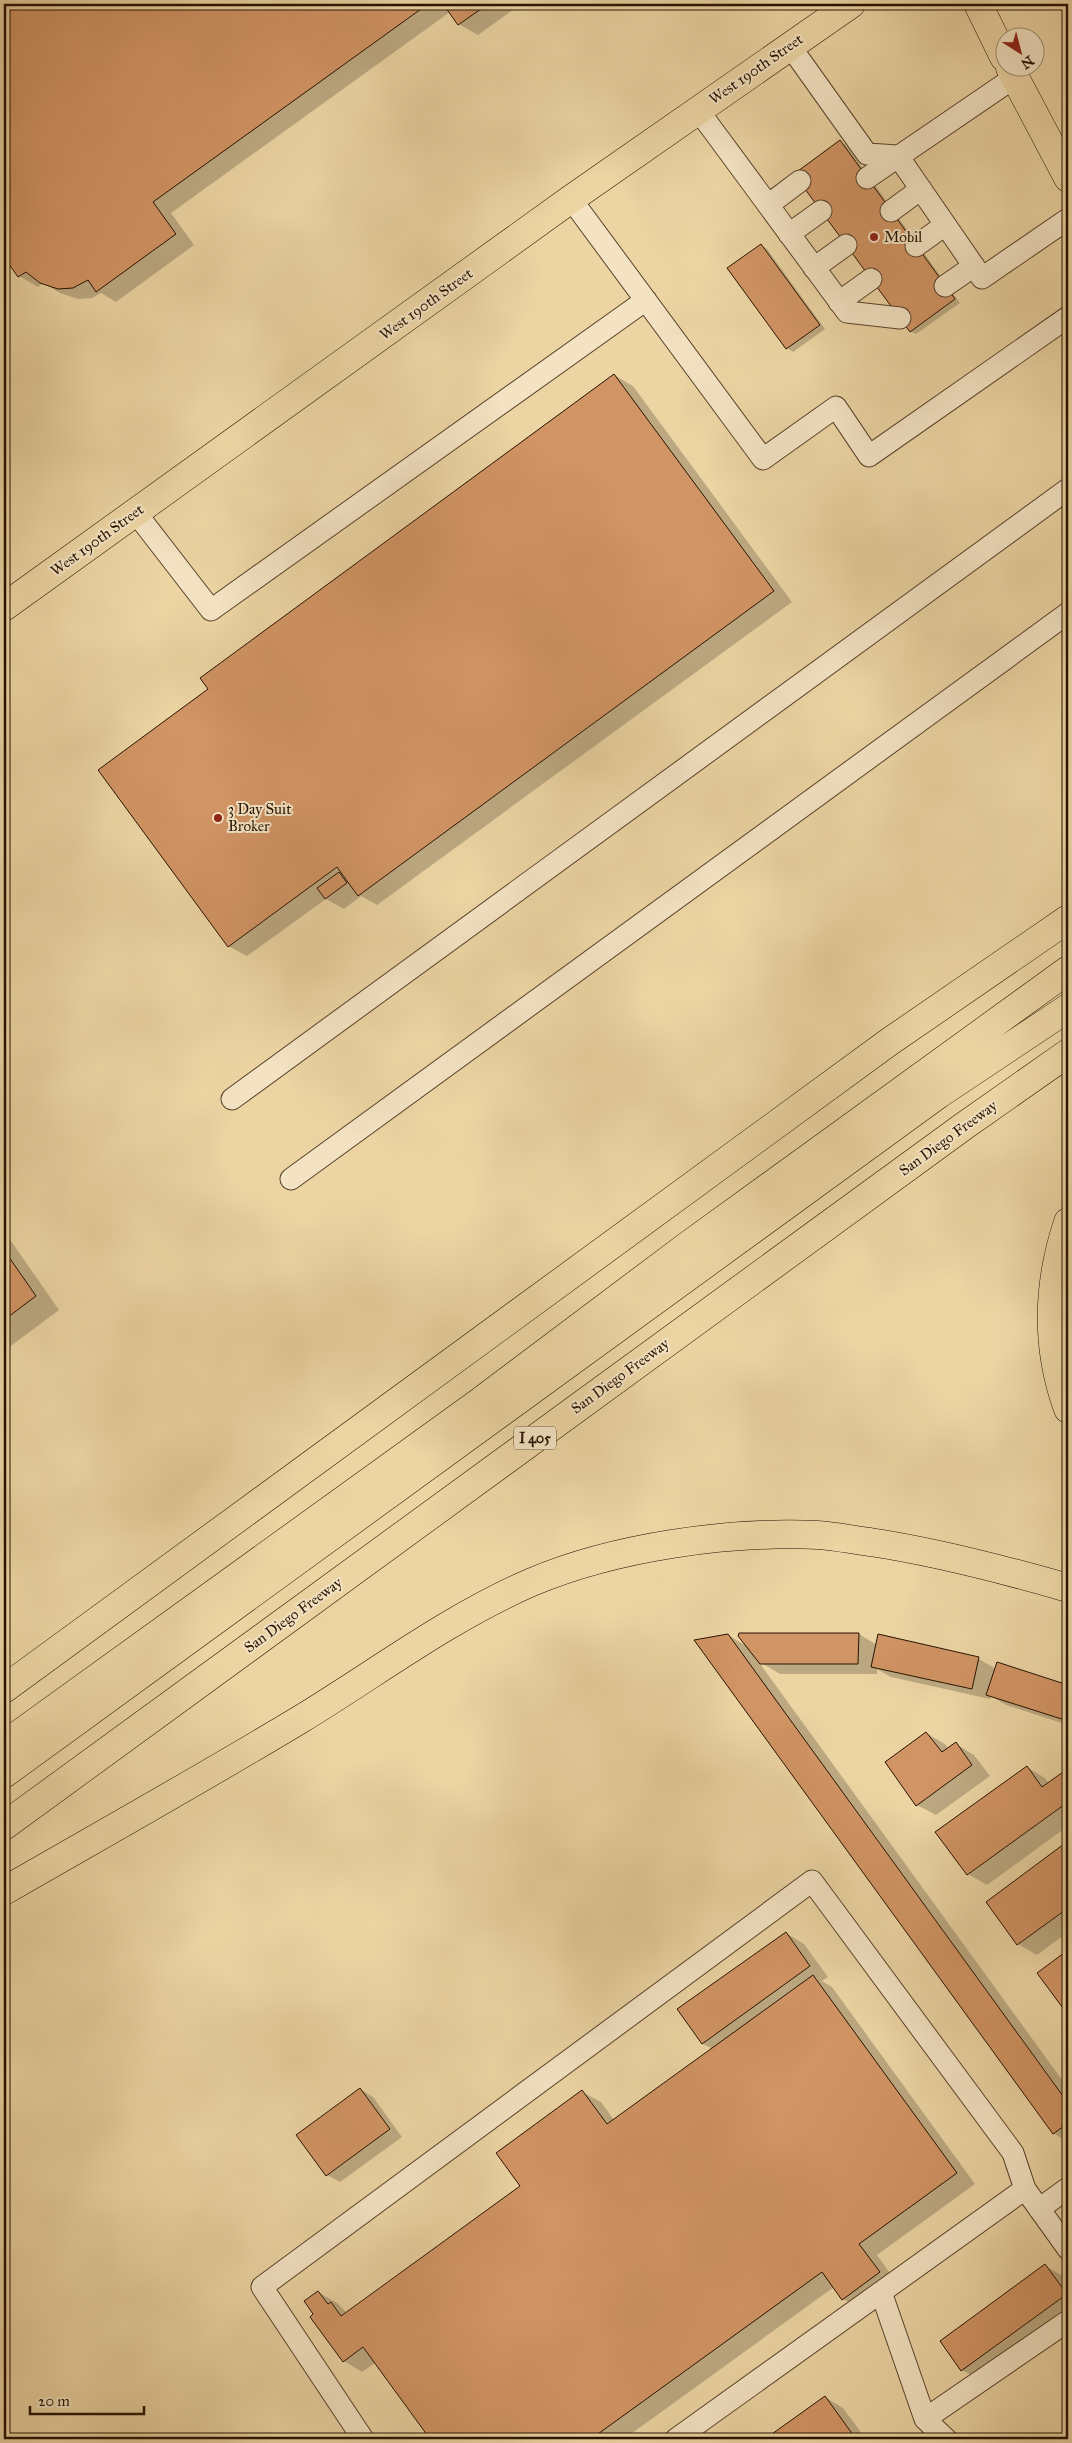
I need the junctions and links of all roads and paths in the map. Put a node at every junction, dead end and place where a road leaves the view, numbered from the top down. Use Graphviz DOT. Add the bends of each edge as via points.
graph roads {
  1 [pos="850,4"];
  2 [pos="978,4"];
  3 [pos="994,36"];
  4 [pos="790,46"];
  5 [pos="996,78"];
  6 [pos="1016,78"];
  7 [pos="698,110"];
  8 [pos="898,156"];
  9 [pos="867,178"];
  10 [pos="1068,178"];
  11 [pos="800,181"];
  12 [pos="921,189"];
  13 [pos="571,199"];
  14 [pos="768,205"];
  15 [pos="821,211"];
  16 [pos="891,212"];
  17 [pos="1068,219"];
  18 [pos="946,225"];
  19 [pos="789,234"];
  20 [pos="846,245"];
  21 [pos="916,246"];
  22 [pos="974,266"];
  23 [pos="814,268"];
  24 [pos="871,278"];
  25 [pos="946,286"];
  26 [pos="646,300"];
  27 [pos="839,302"];
  28 [pos="1068,317"];
  29 [pos="900,318"];
  30 [pos="1068,489"];
  31 [pos="136,512"];
  32 [pos="4,607"];
  33 [pos="1068,613"];
  34 [pos="1068,919"];
  35 [pos="1068,970"];
  36 [pos="1068,1008"];
  37 [pos="1068,1053"];
  38 [pos="232,1099"];
  39 [pos="291,1180"];
  40 [pos="1068,1222"];
  41 [pos="1068,1409"];
  42 [pos="1068,1588"];
  43 [pos="4,1688"];
  44 [pos="4,1745"];
  45 [pos="4,1774"];
  46 [pos="4,1826"];
  47 [pos="4,1891"];
  48 [pos="1068,2188"];
  49 [pos="1025,2189"];
  50 [pos="1039,2209"];
  51 [pos="1068,2249"];
  52 [pos="881,2292"];
  53 [pos="1068,2321"];
  54 [pos="925,2419"];
  55 [pos="362,2439"];
  56 [pos="676,2439"];
  57 [pos="946,2439"];
  1 -- 4 [label="main road, West 190th Street"];
  2 -- 3 [label="main road"];
  4 -- 7 [label="main road, West 190th Street"];
  4 -- 8 [label="lane" via="850,143 867,154"];
  5 -- 8 [label="lane"];
  6 -- 10 [label="main road"];
  7 -- 13 [label="main road, West 190th Street"];
  7 -- 14 [label="lane"];
  8 -- 9 [label="lane"];
  8 -- 12 [label="lane"];
  11 -- 14 [label="lane"];
  12 -- 16 [label="lane"];
  12 -- 18 [label="lane"];
  13 -- 26 [label="lane"];
  13 -- 31 [label="main road, West 190th Street"];
  14 -- 19 [label="lane"];
  15 -- 19 [label="lane"];
  17 -- 22 [label="lane" via="982,278"];
  18 -- 21 [label="lane"];
  18 -- 22 [label="lane"];
  19 -- 23 [label="lane"];
  20 -- 23 [label="lane"];
  22 -- 25 [label="lane"];
  23 -- 27 [label="lane"];
  24 -- 27 [label="lane"];
  26 -- 28 [label="lane" via="763,459 836,406 869,456"];
  26 -- 31 [label="lane" via="211,610"];
  27 -- 29 [label="lane" via="847,312"];
  30 -- 38 [label="lane"];
  31 -- 32 [label="main road, West 190th Street"];
  33 -- 39 [label="lane"];
  34 -- 43 [label="main road" via="890,1042"];
  35 -- 44 [label="main road" via="687,1246 478,1403"];
  36 -- 45 [label="main road" via="939,1094"];
  37 -- 46 [label="main road, San Diego Freeway / I 405"];
  40 -- 41 [label="main road" via="1057,1255 1051,1294 1058,1379"];
  42 -- 47 [label="main road" via="982,1563 819,1535 728,1538 645,1548 591,1561 532,1582 418,1642 303,1718"];
  48 -- 50 [label="lane"];
  49 -- 50 [label="lane"];
  49 -- 52 [label="lane"];
  49 -- 55 [label="lane" via="1013,2153 812,1881 262,2287"];
  50 -- 51 [label="lane"];
  52 -- 54 [label="lane"];
  52 -- 56 [label="lane"];
  53 -- 54 [label="lane"];
  54 -- 57 [label="lane"];
}
